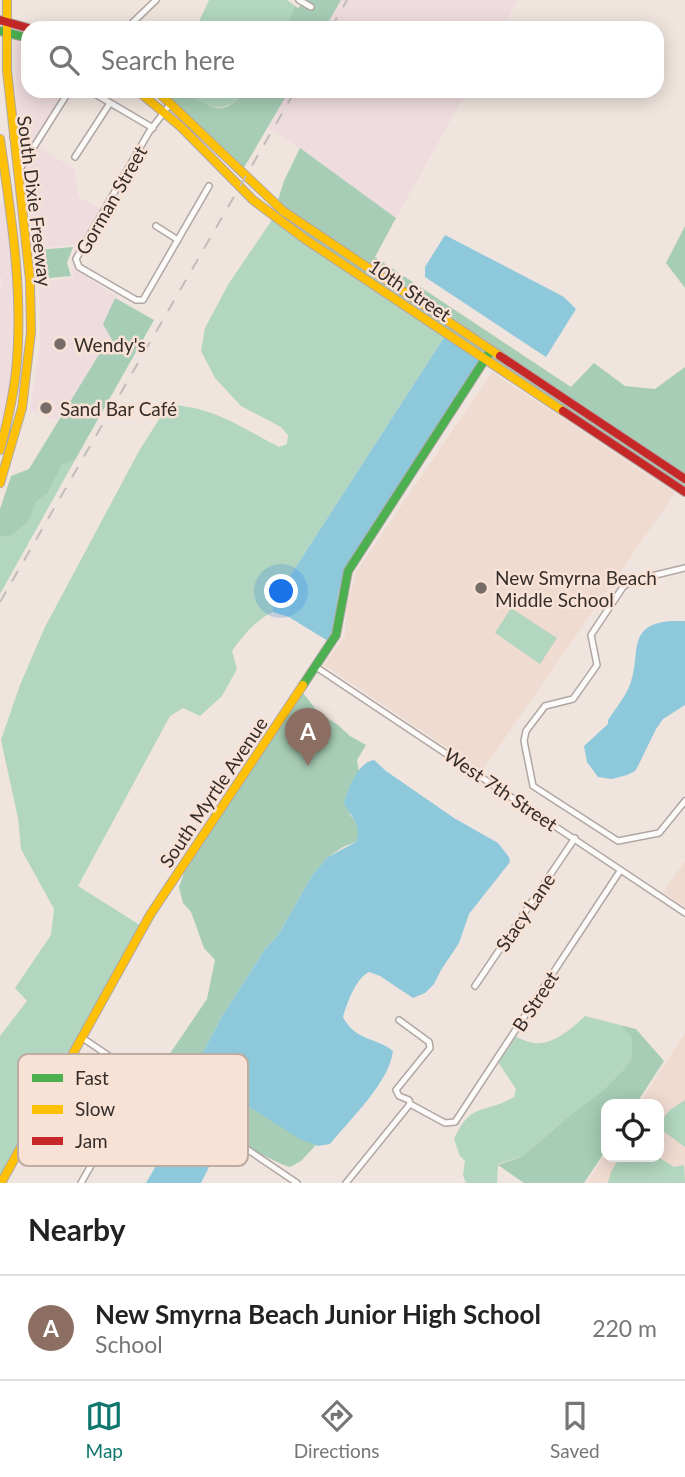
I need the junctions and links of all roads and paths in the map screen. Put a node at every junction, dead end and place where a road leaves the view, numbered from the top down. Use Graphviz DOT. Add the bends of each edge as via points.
graph roads {
  1 [pos="156,0"];
  2 [pos="299,0"];
  3 [pos="7,2"];
  4 [pos="311,7"];
  5 [pos="2,21"];
  6 [pos="135,21"];
  7 [pos="21,27"];
  8 [pos="2,31"];
  9 [pos="21,36"];
  10 [pos="64,98"];
  11 [pos="102,98"];
  12 [pos="147,98"];
  13 [pos="165,98"];
  14 [pos="110,103"];
  15 [pos="171,103"];
  16 [pos="164,112"];
  17 [pos="153,128"];
  18 [pos="11,136"];
  19 [pos="0,139"];
  20 [pos="30,149"];
  21 [pos="75,157"];
  22 [pos="229,162"];
  23 [pos="222,169"];
  24 [pos="16,174"];
  25 [pos="6,179"];
  26 [pos="209,186"];
  27 [pos="19,195"];
  28 [pos="263,195"];
  29 [pos="5,199"];
  30 [pos="258,204"];
  31 [pos="22,218"];
  32 [pos="156,226"];
  33 [pos="178,240"];
  34 [pos="20,319"];
  35 [pos="31,319"];
  36 [pos="491,350"];
  37 [pos="19,356"];
  38 [pos="30,356"];
  39 [pos="485,359"];
  40 [pos="0,450"];
  41 [pos="3,466"];
  42 [pos="685,479"];
  43 [pos="0,483"];
  44 [pos="685,492"];
  45 [pos="685,568"];
  46 [pos="316,667"];
  47 [pos="685,801"];
  48 [pos="575,838"];
  49 [pos="620,871"];
  50 [pos="685,913"];
  51 [pos="475,986"];
  52 [pos="399,1020"];
  53 [pos="81,1037"];
  54 [pos="72,1054"];
  55 [pos="106,1054"];
  56 [pos="410,1104"];
  57 [pos="248,1150"];
  58 [pos="18,1152"];
  59 [pos="90,1166"];
  60 [pos="1,1183"];
  61 [pos="80,1183"];
  62 [pos="297,1183"];
  63 [pos="346,1183"];
  1 -- 6 [label="street"];
  2 -- 4 [label="street"];
  3 -- 5 [label="street, South Dixie Freeway"];
  5 -- 7 [label="street"];
  5 -- 8 [label="street, South Dixie Freeway"];
  8 -- 9 [label="street"];
  8 -- 18 [label="street, South Dixie Freeway"];
  10 -- 20 [label="street"];
  11 -- 14 [label="street"];
  12 -- 16 [label="street, 10th Street"];
  13 -- 15 [label="street, 10th Street"];
  14 -- 17 [label="street"];
  14 -- 21 [label="street"];
  15 -- 16 [label="street, Gorman Street"];
  15 -- 22 [label="street, 10th Street"];
  16 -- 17 [label="street, Gorman Street"];
  16 -- 23 [label="street, 10th Street"];
  17 -- 33 [label="street, Gorman Street" via="76,264 143,300"];
  18 -- 20 [label="street"];
  18 -- 24 [label="street, South Dixie Freeway"];
  19 -- 25 [label="street, South Dixie Freeway"];
  20 -- 24 [label="street"];
  22 -- 23 [label="street"];
  22 -- 28 [label="street, 10th Street"];
  23 -- 30 [label="street, 10th Street"];
  24 -- 27 [label="street, South Dixie Freeway"];
  25 -- 27 [label="street"];
  25 -- 29 [label="street, South Dixie Freeway"];
  26 -- 33 [label="street, Gorman Street"];
  27 -- 31 [label="street, South Dixie Freeway"];
  28 -- 30 [label="street"];
  28 -- 36 [label="street, 10th Street"];
  29 -- 31 [label="street" via="16,205"];
  29 -- 34 [label="street, South Dixie Freeway" via="18,267"];
  30 -- 39 [label="street, 10th Street"];
  31 -- 35 [label="street, South Dixie Freeway"];
  32 -- 33 [label="street"];
  34 -- 35 [label="street"];
  34 -- 37 [label="street, South Dixie Freeway"];
  35 -- 38 [label="street, South Dixie Freeway"];
  36 -- 39 [label="street, South Myrtle Avenue"];
  36 -- 42 [label="street, 10th Street"];
  37 -- 38 [label="street"];
  37 -- 40 [label="street, South Dixie Freeway"];
  38 -- 41 [label="street, South Dixie Freeway" via="21,412"];
  39 -- 44 [label="street, 10th Street"];
  39 -- 46 [label="street, South Myrtle Avenue" via="348,571 339,627"];
  41 -- 43 [label="street, South Dixie Freeway"];
  45 -- 47 [label="street" via="623,587 591,635 597,665 573,699 545,706 524,741 533,786 620,842 659,833"];
  46 -- 48 [label="street, West 7th Street"];
  46 -- 53 [label="street, South Myrtle Avenue" via="150,915"];
  48 -- 49 [label="street, West 7th Street"];
  48 -- 51 [label="street, Stacy Lane"];
  49 -- 50 [label="street, West 7th Street"];
  49 -- 56 [label="street, B Street" via="460,1116 445,1123"];
  52 -- 56 [label="street" via="430,1046 396,1090"];
  53 -- 54 [label="street, South Myrtle Avenue"];
  53 -- 55 [label="street"];
  56 -- 63 [label="street"];
  57 -- 62 [label="street"];
  58 -- 60 [label="street, South Myrtle Avenue"];
  59 -- 61 [label="street"];
}
